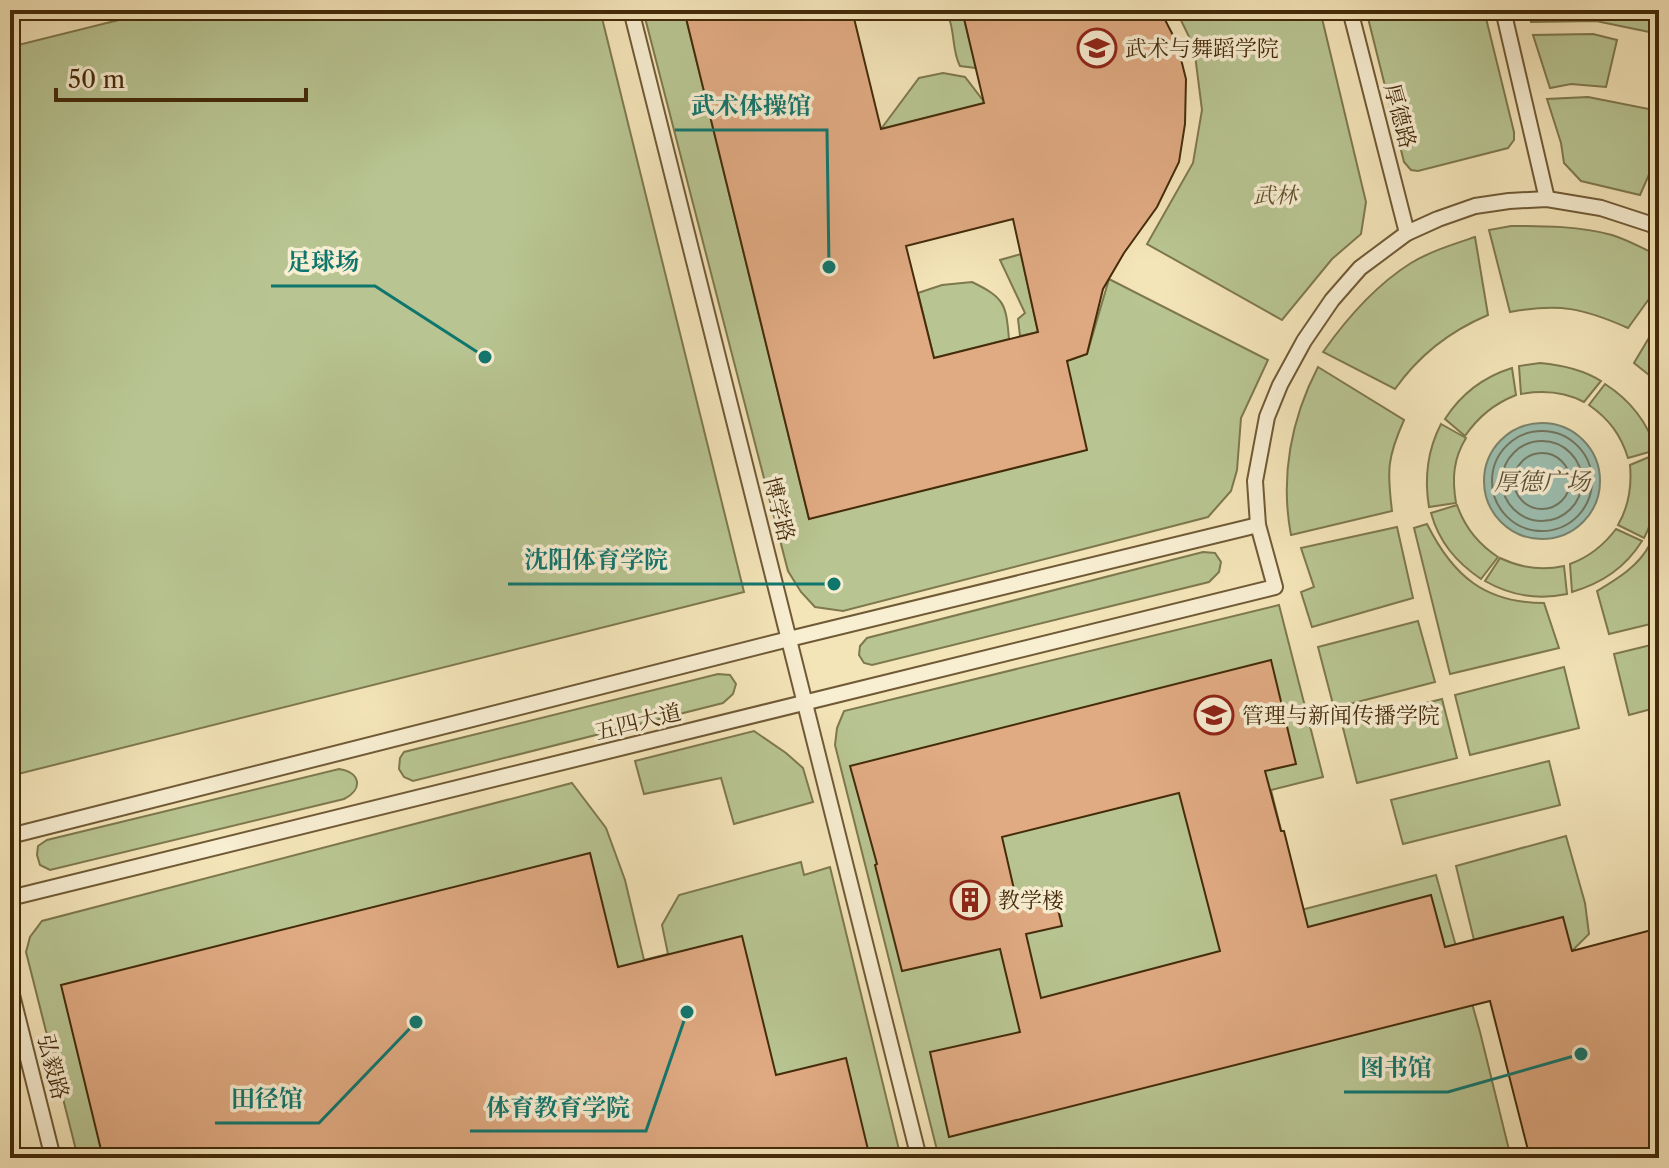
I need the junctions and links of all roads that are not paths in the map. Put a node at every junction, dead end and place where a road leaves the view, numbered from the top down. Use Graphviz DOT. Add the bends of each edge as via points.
graph roads {
  1 [pos="631,10"];
  2 [pos="1350,10"];
  3 [pos="1503,10"];
  4 [pos="1547,199"];
  5 [pos="1659,229"];
  6 [pos="1407,233"];
  7 [pos="1258,525"];
  8 [pos="789,639"];
  9 [pos="805,704"];
  10 [pos="10,836"];
  11 [pos="10,898"];
  12 [pos="10,987"];
  13 [pos="53,1158"];
  14 [pos="919,1158"];
  1 -- 8 [label="lane, 博学路"];
  2 -- 6 [label="lane, 厚德路"];
  3 -- 4 [label="lane"];
  4 -- 5 [label="lane" via="1601,208"];
  4 -- 6 [label="lane" via="1475,206"];
  6 -- 7 [label="lane" via="1360,268 1332,300 1280,385 1260,448 1255,481"];
  7 -- 8 [label="lane, 五四大道"];
  7 -- 9 [label="lane, 五四大道" via="1275,587"];
  8 -- 9 [label="lane, 博学路"];
  8 -- 10 [label="lane, 五四大道"];
  9 -- 11 [label="lane, 五四大道"];
  9 -- 14 [label="lane, 博学路"];
  12 -- 13 [label="lane, 弘毅路"];
}
